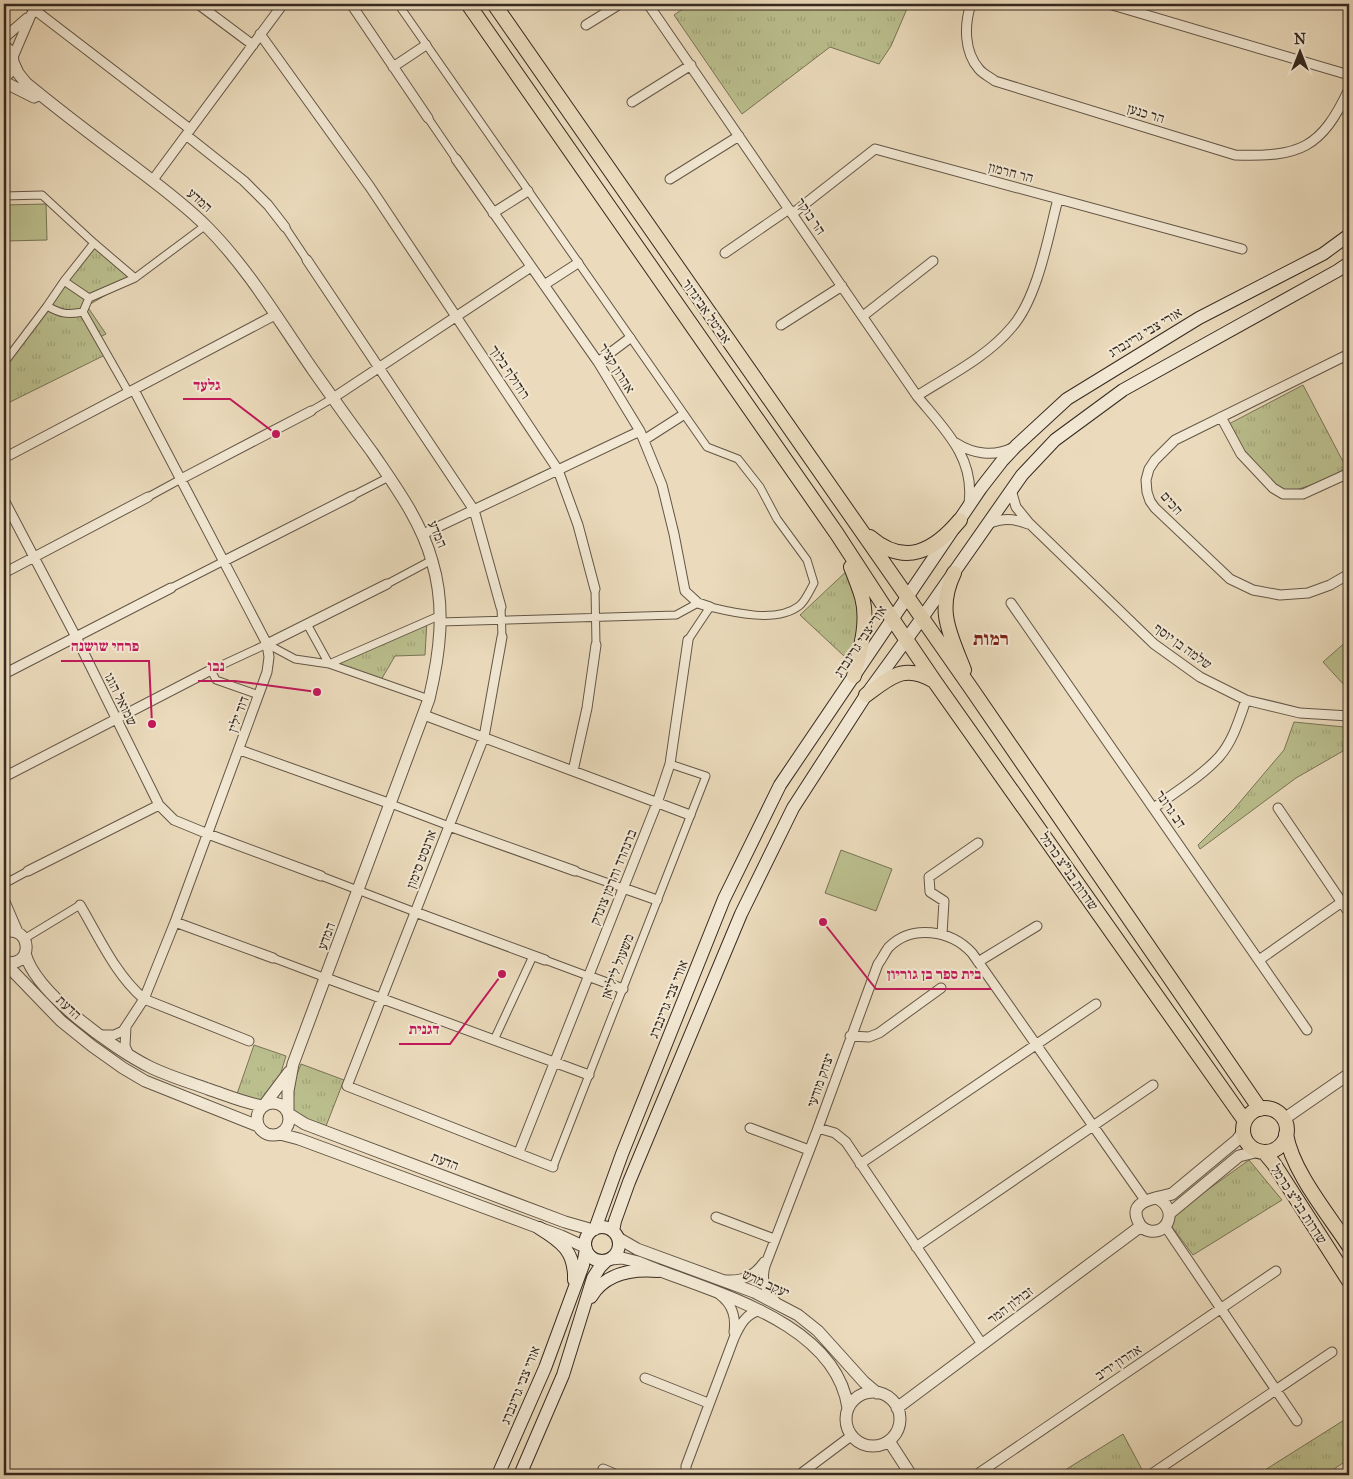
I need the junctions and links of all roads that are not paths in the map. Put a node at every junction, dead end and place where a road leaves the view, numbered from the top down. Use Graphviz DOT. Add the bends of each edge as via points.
graph roads {
  1 [pos="198,4"];
  2 [pos="283,4"];
  3 [pos="351,4"];
  4 [pos="398,4"];
  5 [pos="468,4"];
  6 [pos="494,4"];
  7 [pos="620,4"];
  8 [pos="648,4"];
  9 [pos="971,4"];
  10 [pos="1110,4"];
  11 [pos="33,8"];
  12 [pos="586,25"];
  13 [pos="260,34"];
  14 [pos="4,38"];
  15 [pos="252,45"];
  16 [pos="426,45"];
  17 [pos="4,46"];
  18 [pos="13,60"];
  19 [pos="691,65"];
  20 [pos="393,66"];
  21 [pos="1349,75"];
  22 [pos="4,77"];
  23 [pos="4,82"];
  24 [pos="1349,89"];
  25 [pos="632,102"];
  26 [pos="428,118"];
  27 [pos="74,121"];
  28 [pos="188,132"];
  29 [pos="739,136"];
  30 [pos="456,159"];
  31 [pos="670,179"];
  32 [pos="152,181"];
  33 [pos="528,191"];
  34 [pos="4,196"];
  35 [pos="1058,199"];
  36 [pos="791,211"];
  37 [pos="494,213"];
  38 [pos="206,226"];
  39 [pos="285,227"];
  40 [pos="1349,235"];
  41 [pos="94,243"];
  42 [pos="1242,249"];
  43 [pos="725,253"];
  44 [pos="308,260"];
  45 [pos="933,261"];
  46 [pos="578,262"];
  47 [pos="1349,263"];
  48 [pos="531,266"];
  49 [pos="135,278"];
  50 [pos="64,281"];
  51 [pos="544,285"];
  52 [pos="842,286"];
  53 [pos="89,298"];
  54 [pos="47,306"];
  55 [pos="83,312"];
  56 [pos="275,315"];
  57 [pos="456,316"];
  58 [pos="862,316"];
  59 [pos="781,325"];
  60 [pos="630,338"];
  61 [pos="1349,354"];
  62 [pos="598,362"];
  63 [pos="4,363"];
  64 [pos="379,368"];
  65 [pos="132,391"];
  66 [pos="917,396"];
  67 [pos="333,398"];
  68 [pos="311,411"];
  69 [pos="684,415"];
  70 [pos="1220,417"];
  71 [pos="640,430"];
  72 [pos="644,440"];
  73 [pos="954,442"];
  74 [pos="1016,446"];
  75 [pos="4,458"];
  76 [pos="558,470"];
  77 [pos="1349,473"];
  78 [pos="389,476"];
  79 [pos="181,479"];
  80 [pos="1011,490"];
  81 [pos="352,496"];
  82 [pos="148,497"];
  83 [pos="4,500"];
  84 [pos="968,507"];
  85 [pos="474,510"];
  86 [pos="960,520"];
  87 [pos="987,524"];
  88 [pos="856,526"];
  89 [pos="1036,530"];
  90 [pos="423,534"];
  91 [pos="837,534"];
  92 [pos="34,557"];
  93 [pos="432,560"];
  94 [pos="224,561"];
  95 [pos="4,573"];
  96 [pos="954,573"];
  97 [pos="1349,574"];
  98 [pos="387,584"];
  99 [pos="171,588"];
  100 [pos="595,588"];
  101 [pos="908,598"];
  102 [pos="698,603"];
  103 [pos="1011,603"];
  104 [pos="501,607"];
  105 [pos="710,607"];
  106 [pos="596,617"];
  107 [pos="441,618"];
  108 [pos="922,618"];
  109 [pos="892,620"];
  110 [pos="501,621"];
  111 [pos="307,624"];
  112 [pos="76,637"];
  113 [pos="502,637"];
  114 [pos="906,639"];
  115 [pos="688,640"];
  116 [pos="267,644"];
  117 [pos="596,645"];
  118 [pos="329,664"];
  119 [pos="211,670"];
  120 [pos="4,674"];
  121 [pos="854,676"];
  122 [pos="935,682"];
  123 [pos="972,691"];
  124 [pos="259,695"];
  125 [pos="866,695"];
  126 [pos="429,700"];
  127 [pos="1246,700"];
  128 [pos="424,716"];
  129 [pos="1349,716"];
  130 [pos="115,718"];
  131 [pos="484,737"];
  132 [pos="240,750"];
  133 [pos="670,764"];
  134 [pos="573,771"];
  135 [pos="4,777"];
  136 [pos="657,803"];
  137 [pos="391,804"];
  138 [pos="159,805"];
  139 [pos="1154,808"];
  140 [pos="1278,808"];
  141 [pos="690,815"];
  142 [pos="449,826"];
  143 [pos="208,834"];
  144 [pos="978,843"];
  145 [pos="575,871"];
  146 [pos="28,872"];
  147 [pos="320,876"];
  148 [pos="4,884"];
  149 [pos="624,888"];
  150 [pos="359,891"];
  151 [pos="1345,899"];
  152 [pos="657,900"];
  153 [pos="4,902"];
  154 [pos="80,905"];
  155 [pos="415,912"];
  156 [pos="1349,913"];
  157 [pos="175,922"];
  158 [pos="1037,926"];
  159 [pos="4,932"];
  160 [pos="942,934"];
  161 [pos="21,935"];
  162 [pos="25,952"];
  163 [pos="532,956"];
  164 [pos="272,958"];
  165 [pos="545,960"];
  166 [pos="1259,960"];
  167 [pos="4,962"];
  168 [pos="978,962"];
  169 [pos="588,976"];
  170 [pos="326,978"];
  171 [pos="941,988"];
  172 [pos="624,990"];
  173 [pos="381,998"];
  174 [pos="144,999"];
  175 [pos="1096,1004"];
  176 [pos="126,1027"];
  177 [pos="1307,1030"];
  178 [pos="100,1035"];
  179 [pos="850,1036"];
  180 [pos="494,1040"];
  181 [pos="249,1041"];
  182 [pos="1036,1045"];
  183 [pos="129,1055"];
  184 [pos="554,1062"];
  185 [pos="294,1064"];
  186 [pos="1349,1074"];
  187 [pos="590,1075"];
  188 [pos="347,1086"];
  189 [pos="1153,1086"];
  190 [pos="264,1105"];
  191 [pos="1260,1109"];
  192 [pos="288,1113"];
  193 [pos="1284,1119"];
  194 [pos="258,1126"];
  195 [pos="1093,1126"];
  196 [pos="1244,1127"];
  197 [pos="750,1128"];
  198 [pos="818,1128"];
  199 [pos="280,1134"];
  200 [pos="1286,1134"];
  201 [pos="809,1150"];
  202 [pos="1262,1151"];
  203 [pos="519,1152"];
  204 [pos="860,1164"];
  205 [pos="553,1167"];
  206 [pos="1150,1199"];
  207 [pos="1170,1213"];
  208 [pos="716,1217"];
  209 [pos="1141,1226"];
  210 [pos="1165,1226"];
  211 [pos="539,1228"];
  212 [pos="594,1229"];
  213 [pos="616,1235"];
  214 [pos="774,1239"];
  215 [pos="916,1246"];
  216 [pos="1349,1246"];
  217 [pos="586,1248"];
  218 [pos="768,1256"];
  219 [pos="609,1260"];
  220 [pos="658,1271"];
  221 [pos="1276,1271"];
  222 [pos="720,1279"];
  223 [pos="1349,1282"];
  224 [pos="718,1293"];
  225 [pos="571,1294"];
  226 [pos="775,1301"];
  227 [pos="584,1308"];
  228 [pos="1220,1309"];
  229 [pos="761,1310"];
  230 [pos="734,1338"];
  231 [pos="982,1344"];
  232 [pos="1332,1352"];
  233 [pos="645,1378"];
  234 [pos="1276,1390"];
  235 [pos="877,1393"];
  236 [pos="708,1403"];
  237 [pos="848,1408"];
  238 [pos="897,1408"];
  239 [pos="1297,1421"];
  240 [pos="851,1436"];
  241 [pos="889,1441"];
  242 [pos="603,1470"];
  243 [pos="498,1475"];
  244 [pos="520,1475"];
  245 [pos="618,1475"];
  246 [pos="686,1475"];
  247 [pos="799,1475"];
  248 [pos="911,1475"];
  249 [pos="976,1475"];
  250 [pos="1150,1475"];
  1 -- 15 [label="street"];
  2 -- 13 [label="street"];
  3 -- 20 [label="street"];
  4 -- 16 [label="street"];
  5 -- 91 [label="main road, אביטל אביגדור"];
  6 -- 88 [label="main road, אביטל אביגדור"];
  7 -- 12 [label="street"];
  8 -- 19 [label="street, הר בוקר"];
  9 -- 24 [label="street, הר כנען" via="966,38 970,57 980,70 995,80 1235,154 1264,156 1293,152 1318,139 1338,114"];
  10 -- 21 [label="street"];
  11 -- 14 [label="street"];
  11 -- 18 [label="street"];
  11 -- 28 [label="street"];
  13 -- 15 [label="street"];
  13 -- 57 [label="street, רודולף בלוך" via="370,187"];
  15 -- 28 [label="street"];
  16 -- 20 [label="street"];
  16 -- 33 [label="street"];
  17 -- 18 [label="street, המדע"];
  18 -- 22 [label="street" via="10,72"];
  18 -- 27 [label="street, המדע" via="26,83"];
  19 -- 25 [label="street"];
  19 -- 29 [label="street, הר בוקר"];
  20 -- 26 [label="street"];
  23 -- 27 [label="street, המדע"];
  26 -- 30 [label="street"];
  27 -- 32 [label="street, המדע"];
  28 -- 32 [label="street"];
  28 -- 39 [label="street" via="244,181"];
  29 -- 31 [label="street"];
  29 -- 36 [label="street, הר בוקר"];
  30 -- 37 [label="street, אהרון קציר"];
  32 -- 38 [label="street, המדע"];
  33 -- 37 [label="street"];
  33 -- 46 [label="street"];
  34 -- 41 [label="street" via="42,195"];
  35 -- 36 [label="street, הר חרמון" via="875,149"];
  35 -- 42 [label="street, הר חרמון"];
  35 -- 66 [label="street" via="1036,281 1014,326 981,355"];
  36 -- 43 [label="street"];
  36 -- 52 [label="street, הר בוקר"];
  37 -- 48 [label="street, אהרון קציר"];
  38 -- 49 [label="street"];
  38 -- 56 [label="street, המדע" via="248,274"];
  39 -- 44 [label="street"];
  40 -- 74 [label="main road, אורי צבי גרינברג" via="1323,254 1199,318 1067,399"];
  41 -- 49 [label="street"];
  41 -- 50 [label="street"];
  44 -- 64 [label="street"];
  45 -- 58 [label="street"];
  46 -- 51 [label="street"];
  46 -- 60 [label="street"];
  47 -- 80 [label="main road" via="1122,390 1055,440"];
  48 -- 51 [label="street, אהרון קציר"];
  48 -- 57 [label="street"];
  49 -- 53 [label="street"];
  50 -- 53 [label="street"];
  50 -- 54 [label="street"];
  51 -- 62 [label="street, אהרון קציר"];
  52 -- 58 [label="street, הר בוקר"];
  52 -- 59 [label="street"];
  53 -- 55 [label="street"];
  54 -- 55 [label="street" via="59,313"];
  54 -- 63 [label="street"];
  55 -- 65 [label="street"];
  56 -- 65 [label="street"];
  56 -- 67 [label="street, המדע"];
  57 -- 64 [label="street"];
  57 -- 76 [label="street, רודולף בלוך"];
  58 -- 66 [label="street, הר בוקר"];
  60 -- 62 [label="street"];
  60 -- 69 [label="street"];
  61 -- 70 [label="street, חכים"];
  62 -- 71 [label="street, אהרון קציר"];
  64 -- 67 [label="street"];
  64 -- 85 [label="street"];
  65 -- 75 [label="street"];
  65 -- 79 [label="street, דוד ילין"];
  66 -- 73 [label="street, הר בוקר"];
  67 -- 68 [label="street"];
  67 -- 78 [label="street, המדע"];
  68 -- 79 [label="street"];
  69 -- 72 [label="street"];
  69 -- 105 [label="street" via="707,447 738,459 760,487 777,519 807,560 814,583 800,606 780,614 745,615"];
  70 -- 77 [label="street" via="1242,454 1273,488 1283,494 1303,494"];
  70 -- 97 [label="street, חכים" via="1175,440 1155,460 1146,480 1147,492 1155,508 1230,580 1253,590 1280,595 1308,593"];
  71 -- 72 [label="street, אהרון קציר"];
  71 -- 76 [label="street"];
  72 -- 102 [label="street, אהרון קציר" via="662,485 685,591"];
  73 -- 74 [label="street, הר בוקר" via="984,454"];
  73 -- 84 [label="street, הר בוקר" via="969,473"];
  74 -- 84 [label="main road, אורי צבי גרינברג"];
  76 -- 85 [label="street"];
  76 -- 100 [label="street, רודולף בלוך" via="578,524"];
  78 -- 81 [label="street"];
  78 -- 90 [label="street, המדע"];
  79 -- 82 [label="street"];
  79 -- 94 [label="street, דוד ילין"];
  80 -- 87 [label="main road"];
  80 -- 89 [label="street, שלמה בן יוסף" via="1016,507"];
  81 -- 94 [label="street"];
  82 -- 92 [label="street"];
  83 -- 92 [label="street, שמואל הוגו"];
  84 -- 86 [label="main road, אורי צבי גרינברג"];
  85 -- 90 [label="street"];
  85 -- 104 [label="street"];
  86 -- 88 [label="main road" via="942,540 917,552 895,552 880,546"];
  86 -- 101 [label="main road, אורי צבי גרינברג"];
  87 -- 89 [label="street, שלמה בן יוסף" via="1002,519 1019,520"];
  87 -- 96 [label="main road"];
  88 -- 101 [label="main road, אביטל אביגדור"];
  89 -- 127 [label="street, שלמה בן יוסף" via="1154,644 1200,677"];
  90 -- 93 [label="street, המדע"];
  91 -- 109 [label="main road, אביטל אביגדור"];
  91 -- 121 [label="main road" via="863,599 863,635"];
  92 -- 95 [label="street"];
  92 -- 112 [label="street, שמואל הוגו"];
  93 -- 98 [label="street"];
  93 -- 107 [label="street, המדע"];
  94 -- 99 [label="street"];
  94 -- 116 [label="street, דוד ילין"];
  96 -- 108 [label="main road"];
  96 -- 123 [label="main road" via="947,589 945,611"];
  98 -- 111 [label="street"];
  99 -- 112 [label="street"];
  100 -- 106 [label="street"];
  101 -- 108 [label="main road, אביטל אביגדור"];
  101 -- 109 [label="main road, אורי צבי גרינברג"];
  102 -- 105 [label="street"];
  102 -- 106 [label="street" via="676,615"];
  103 -- 139 [label="street, דב גרונר"];
  104 -- 110 [label="street"];
  105 -- 115 [label="street, ברנהרד והרמן צונדק"];
  106 -- 110 [label="street"];
  106 -- 117 [label="street"];
  107 -- 110 [label="street"];
  107 -- 118 [label="street"];
  107 -- 126 [label="street, המדע"];
  108 -- 114 [label="main road"];
  108 -- 123 [label="main road, שדרות בנ\"צ כרמל"];
  109 -- 114 [label="main road, שדרות בנ\"צ כרמל"];
  109 -- 121 [label="main road, אורי צבי גרינברג"];
  110 -- 113 [label="street"];
  111 -- 116 [label="street"];
  111 -- 118 [label="street"];
  112 -- 120 [label="street"];
  112 -- 130 [label="street, שמואל הוגו"];
  113 -- 131 [label="street, ארנסט סימון"];
  114 -- 122 [label="main road, שדרות בנ\"צ כרמל"];
  114 -- 125 [label="main road"];
  115 -- 133 [label="street, ברנהרד והרמן צונדק"];
  116 -- 118 [label="street" via="296,659"];
  116 -- 119 [label="street"];
  116 -- 124 [label="street, דוד ילין" via="267,672"];
  117 -- 134 [label="street"];
  118 -- 126 [label="street"];
  119 -- 124 [label="street" via="216,680"];
  119 -- 130 [label="street"];
  121 -- 212 [label="main road, אורי צבי גרינברג" via="780,785 724,899"];
  122 -- 125 [label="main road" via="918,673 901,673"];
  122 -- 196 [label="main road, שדרות בנ\"צ כרמל"];
  123 -- 191 [label="main road, שדרות בנ\"צ כרמל"];
  124 -- 132 [label="street, דוד ילין"];
  125 -- 213 [label="main road" via="792,808 741,914 628,1182"];
  126 -- 128 [label="street, המדע"];
  127 -- 129 [label="street, שלמה בן יוסף" via="1300,713"];
  127 -- 139 [label="street" via="1233,735 1219,756"];
  128 -- 131 [label="street"];
  128 -- 137 [label="street, המדע"];
  130 -- 135 [label="street"];
  130 -- 138 [label="street, שמואל הוגו"];
  131 -- 134 [label="street"];
  131 -- 142 [label="street, ארנסט סימון"];
  132 -- 137 [label="street"];
  132 -- 143 [label="street, דוד ילין"];
  133 -- 136 [label="street, ברנהרד והרמן צונדק"];
  133 -- 141 [label="street, משעול ליליאן" via="706,776"];
  134 -- 136 [label="street"];
  136 -- 141 [label="street"];
  136 -- 149 [label="street, ברנהרד והרמן צונדק"];
  137 -- 142 [label="street"];
  137 -- 150 [label="street, המדע"];
  138 -- 143 [label="street, שמואל הוגו" via="174,820"];
  138 -- 146 [label="street"];
  139 -- 166 [label="street, דב גרונר"];
  140 -- 151 [label="street"];
  141 -- 152 [label="street, משעול ליליאן"];
  142 -- 145 [label="street"];
  142 -- 155 [label="street, ארנסט סימון"];
  143 -- 147 [label="street, שמואל הוגו"];
  143 -- 157 [label="street, דוד ילין"];
  144 -- 160 [label="street" via="930,877 930,892 944,901"];
  145 -- 149 [label="street"];
  146 -- 148 [label="street"];
  147 -- 150 [label="street"];
  149 -- 152 [label="street"];
  149 -- 169 [label="street, ברנהרד והרמן צונדק"];
  150 -- 155 [label="street"];
  150 -- 170 [label="street, המדע"];
  151 -- 156 [label="street"];
  151 -- 166 [label="street"];
  152 -- 172 [label="street, משעול ליליאן"];
  153 -- 161 [label="street"];
  154 -- 161 [label="street"];
  154 -- 174 [label="street" via="122,976"];
  155 -- 163 [label="street"];
  155 -- 173 [label="street, ארנסט סימון"];
  157 -- 164 [label="street"];
  157 -- 174 [label="street, דוד ילין"];
  158 -- 168 [label="street"];
  159 -- 161 [label="street"];
  160 -- 168 [label="street" via="964,944"];
  160 -- 179 [label="street, יצחק מודעי" via="919,933 902,938 889,948 878,964"];
  161 -- 162 [label="street" via="26,943"];
  162 -- 167 [label="street" via="14,963"];
  162 -- 178 [label="street, הדעת" via="32,969 45,986"];
  163 -- 165 [label="street"];
  163 -- 180 [label="street"];
  164 -- 170 [label="street"];
  165 -- 169 [label="street"];
  166 -- 177 [label="street, דב גרונר"];
  167 -- 194 [label="street, הדעת" via="61,1022 123,1068 145,1081"];
  168 -- 182 [label="street"];
  169 -- 172 [label="street"];
  169 -- 184 [label="street, ברנהרד והרמן צונדק"];
  170 -- 173 [label="street"];
  170 -- 185 [label="street, המדע"];
  171 -- 179 [label="street" via="879,1032 869,1037"];
  172 -- 187 [label="street, משעול ליליאן"];
  173 -- 180 [label="street"];
  173 -- 188 [label="street, ארנסט סימון"];
  174 -- 176 [label="street, דוד ילין"];
  174 -- 181 [label="street"];
  175 -- 182 [label="street"];
  176 -- 178 [label="street" via="114,1035"];
  176 -- 183 [label="street" via="125,1042"];
  178 -- 183 [label="street, הדעת"];
  179 -- 198 [label="street, יצחק מודעי"];
  180 -- 184 [label="street"];
  182 -- 195 [label="street"];
  182 -- 204 [label="street"];
  183 -- 190 [label="street, הדעת" via="195,1084"];
  184 -- 187 [label="street"];
  184 -- 203 [label="street, ברנהרד והרמן צונדק"];
  185 -- 190 [label="street, המדע"];
  185 -- 192 [label="street, המדע" via="288,1091"];
  186 -- 193 [label="street"];
  187 -- 205 [label="street, משעול ליליאן"];
  188 -- 203 [label="street, משעול ליליאן"];
  189 -- 195 [label="street"];
  190 -- 192 [label="street" via="276,1102"];
  190 -- 194 [label="street" via="256,1117"];
  191 -- 193 [label="main road" via="1273,1110"];
  191 -- 196 [label="main road" via="1248,1116"];
  192 -- 199 [label="street" via="287,1128"];
  192 -- 212 [label="street, הדעת" via="305,1124 565,1222"];
  193 -- 200 [label="main road"];
  194 -- 199 [label="street" via="267,1134"];
  195 -- 206 [label="street"];
  195 -- 215 [label="street"];
  196 -- 202 [label="main road" via="1248,1144"];
  196 -- 206 [label="street" via="1237,1140 1172,1194"];
  197 -- 201 [label="street"];
  198 -- 201 [label="street, יצחק מודעי"];
  198 -- 204 [label="street" via="835,1133 846,1142"];
  199 -- 211 [label="street"];
  200 -- 202 [label="main road" via="1276,1149"];
  200 -- 216 [label="main road, שדרות בנ\"צ כרמל" via="1290,1153 1299,1170"];
  201 -- 214 [label="street, יצחק מודעי"];
  202 -- 207 [label="street" via="1239,1156"];
  202 -- 223 [label="main road, שדרות בנ\"צ כרמל" via="1274,1164"];
  203 -- 205 [label="street, משעול ליליאן"];
  204 -- 215 [label="street"];
  206 -- 207 [label="street" via="1165,1203"];
  206 -- 209 [label="street" via="1141,1203 1137,1212"];
  207 -- 210 [label="street"];
  208 -- 214 [label="street"];
  209 -- 210 [label="street" via="1155,1231"];
  209 -- 231 [label="street, זבולון המר"];
  210 -- 228 [label="street"];
  211 -- 217 [label="street"];
  211 -- 225 [label="main road" via="557,1240 569,1254 574,1271"];
  212 -- 213 [label="main road" via="605,1227"];
  212 -- 217 [label="main road" via="587,1237"];
  213 -- 219 [label="main road" via="618,1252"];
  213 -- 222 [label="street, יעקב מרש" via="637,1249"];
  214 -- 218 [label="street, יצחק מודעי"];
  215 -- 231 [label="street"];
  217 -- 219 [label="main road" via="596,1260"];
  217 -- 225 [label="main road, אורי צבי גרינברג"];
  218 -- 222 [label="street, יצחק מודעי" via="749,1276 736,1280"];
  218 -- 226 [label="street, יצחק מודעי" via="763,1281 766,1291"];
  219 -- 220 [label="street, יעקב מרש" via="627,1259"];
  219 -- 227 [label="main road" via="596,1272"];
  220 -- 224 [label="street, יעקב מרש"];
  220 -- 227 [label="main road" via="624,1272 603,1282"];
  221 -- 228 [label="street, אהרון יריב"];
  222 -- 226 [label="street, יעקב מרש"];
  224 -- 229 [label="street, יעקב מרש"];
  224 -- 230 [label="street" via="734,1314"];
  225 -- 243 [label="main road, אורי צבי גרינברג" via="545,1368"];
  226 -- 235 [label="street, יעקב מרש" via="818,1331"];
  227 -- 244 [label="main road" via="563,1375"];
  228 -- 234 [label="street"];
  228 -- 249 [label="street, אהרון יריב"];
  229 -- 230 [label="street" via="745,1319"];
  229 -- 237 [label="street, יעקב מרש" via="798,1332 816,1348 841,1382"];
  230 -- 236 [label="street"];
  231 -- 238 [label="street, זבולון המר"];
  232 -- 234 [label="street"];
  233 -- 236 [label="street"];
  234 -- 239 [label="street"];
  234 -- 250 [label="street"];
  235 -- 237 [label="street" via="860,1395"];
  235 -- 238 [label="street" via="885,1395"];
  236 -- 246 [label="street" via="686,1466"];
  237 -- 240 [label="street" via="846,1422"];
  238 -- 241 [label="street" via="900,1422"];
  240 -- 241 [label="street" via="865,1445"];
  240 -- 247 [label="street"];
  241 -- 248 [label="street"];
  242 -- 245 [label="street"];
}
